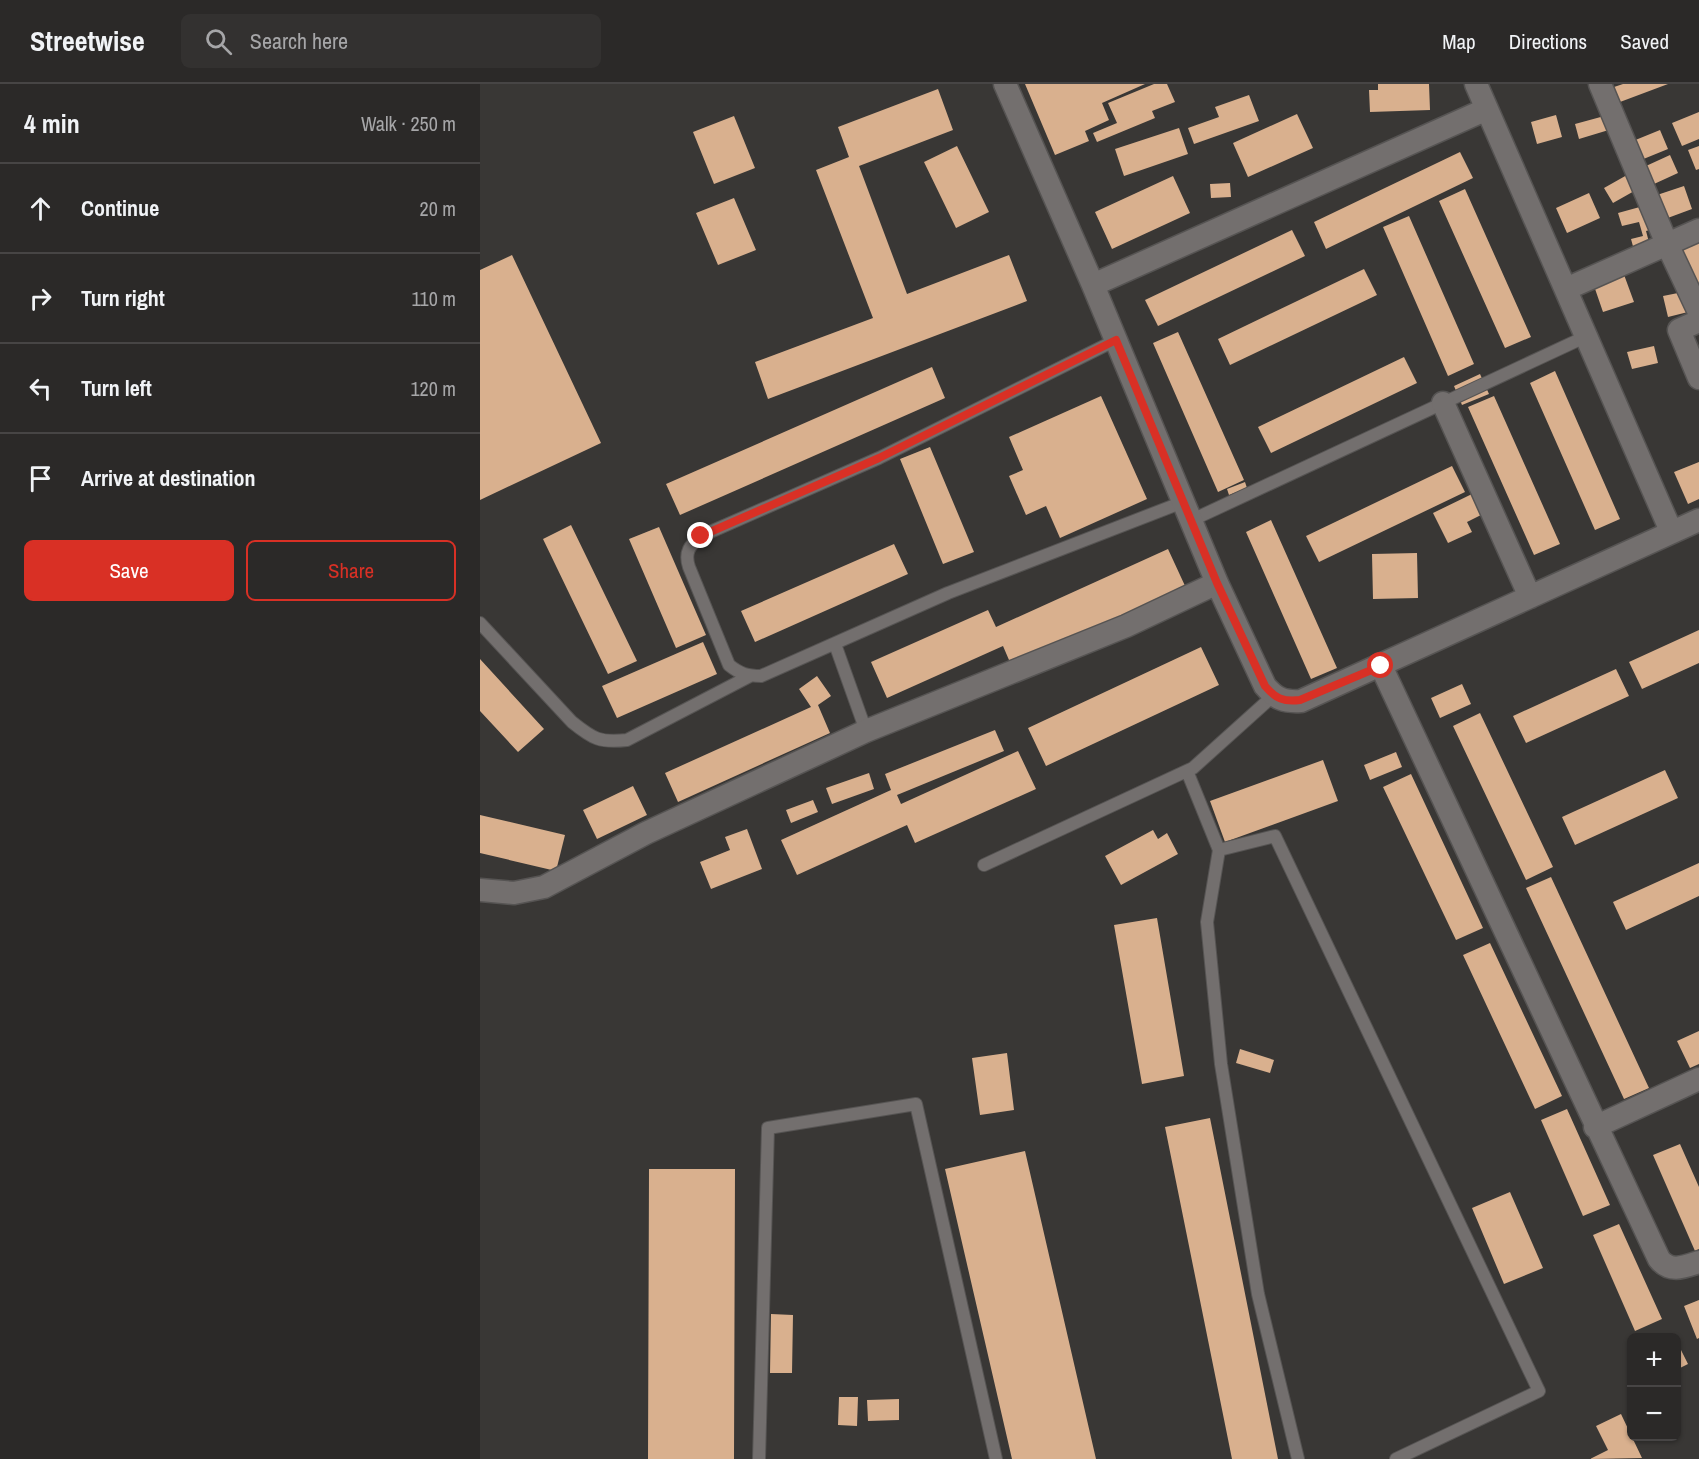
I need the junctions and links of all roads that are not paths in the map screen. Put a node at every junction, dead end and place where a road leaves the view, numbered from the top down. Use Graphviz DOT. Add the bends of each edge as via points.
graph roads {
  1 [pos="1005,84"];
  2 [pos="1476,84"];
  3 [pos="1600,84"];
  4 [pos="1487,109"];
  5 [pos="1699,230"];
  6 [pos="1667,244"];
  7 [pos="1093,285"];
  8 [pos="1566,289"];
  9 [pos="1699,312"];
  10 [pos="1699,321"];
  11 [pos="1587,336"];
  12 [pos="1116,340"];
  13 [pos="1699,378"];
  14 [pos="1443,403"];
  15 [pos="1188,511"];
  16 [pos="1699,520"];
  17 [pos="1671,531"];
  18 [pos="1217,583"];
  19 [pos="1530,597"];
  20 [pos="480,623"];
  21 [pos="835,644"];
  22 [pos="1381,666"];
  23 [pos="750,676"];
  24 [pos="1274,696"];
  25 [pos="866,731"];
  26 [pos="1186,771"];
  27 [pos="1219,850"];
  28 [pos="984,865"];
  29 [pos="480,890"];
  30 [pos="1699,1079"];
  31 [pos="1595,1127"];
  32 [pos="1699,1262"];
  33 [pos="759,1459"];
  34 [pos="996,1459"];
  35 [pos="1298,1459"];
  36 [pos="1396,1459"];
  1 -- 7 [label="street"];
  2 -- 4 [label="street"];
  3 -- 6 [label="street"];
  4 -- 7 [label="street"];
  4 -- 8 [label="street"];
  5 -- 6 [label="street"];
  6 -- 8 [label="street"];
  6 -- 9 [label="street"];
  7 -- 12 [label="street"];
  8 -- 11 [label="street"];
  10 -- 13 [label="street" via="1679,330"];
  11 -- 14 [label="lane"];
  11 -- 17 [label="street"];
  12 -- 15 [label="street"];
  12 -- 23 [label="lane" via="879,458 701,536 691,544 686,557 689,567 729,665"];
  14 -- 15 [label="lane"];
  14 -- 19 [label="street"];
  15 -- 18 [label="street"];
  15 -- 21 [label="lane" via="948,593"];
  16 -- 17 [label="street"];
  17 -- 19 [label="street"];
  18 -- 24 [label="street" via="1265,686"];
  18 -- 25 [label="street" via="1115,631"];
  19 -- 22 [label="street"];
  20 -- 23 [label="lane" via="572,722 589,736 606,742 627,740"];
  21 -- 23 [label="lane" via="761,676"];
  21 -- 25 [label="lane"];
  22 -- 24 [label="street" via="1300,700 1287,702"];
  22 -- 31 [label="street"];
  24 -- 26 [label="lane"];
  25 -- 29 [label="street" via="646,833 544,887 514,893"];
  26 -- 27 [label="lane"];
  26 -- 28 [label="lane"];
  27 -- 35 [label="lane" via="1207,922 1221,1064 1258,1294"];
  27 -- 36 [label="lane" via="1275,836 1539,1391"];
  30 -- 31 [label="street"];
  31 -- 32 [label="street" via="1665,1267 1674,1269"];
  33 -- 34 [label="lane" via="768,1128 916,1104"];
}
